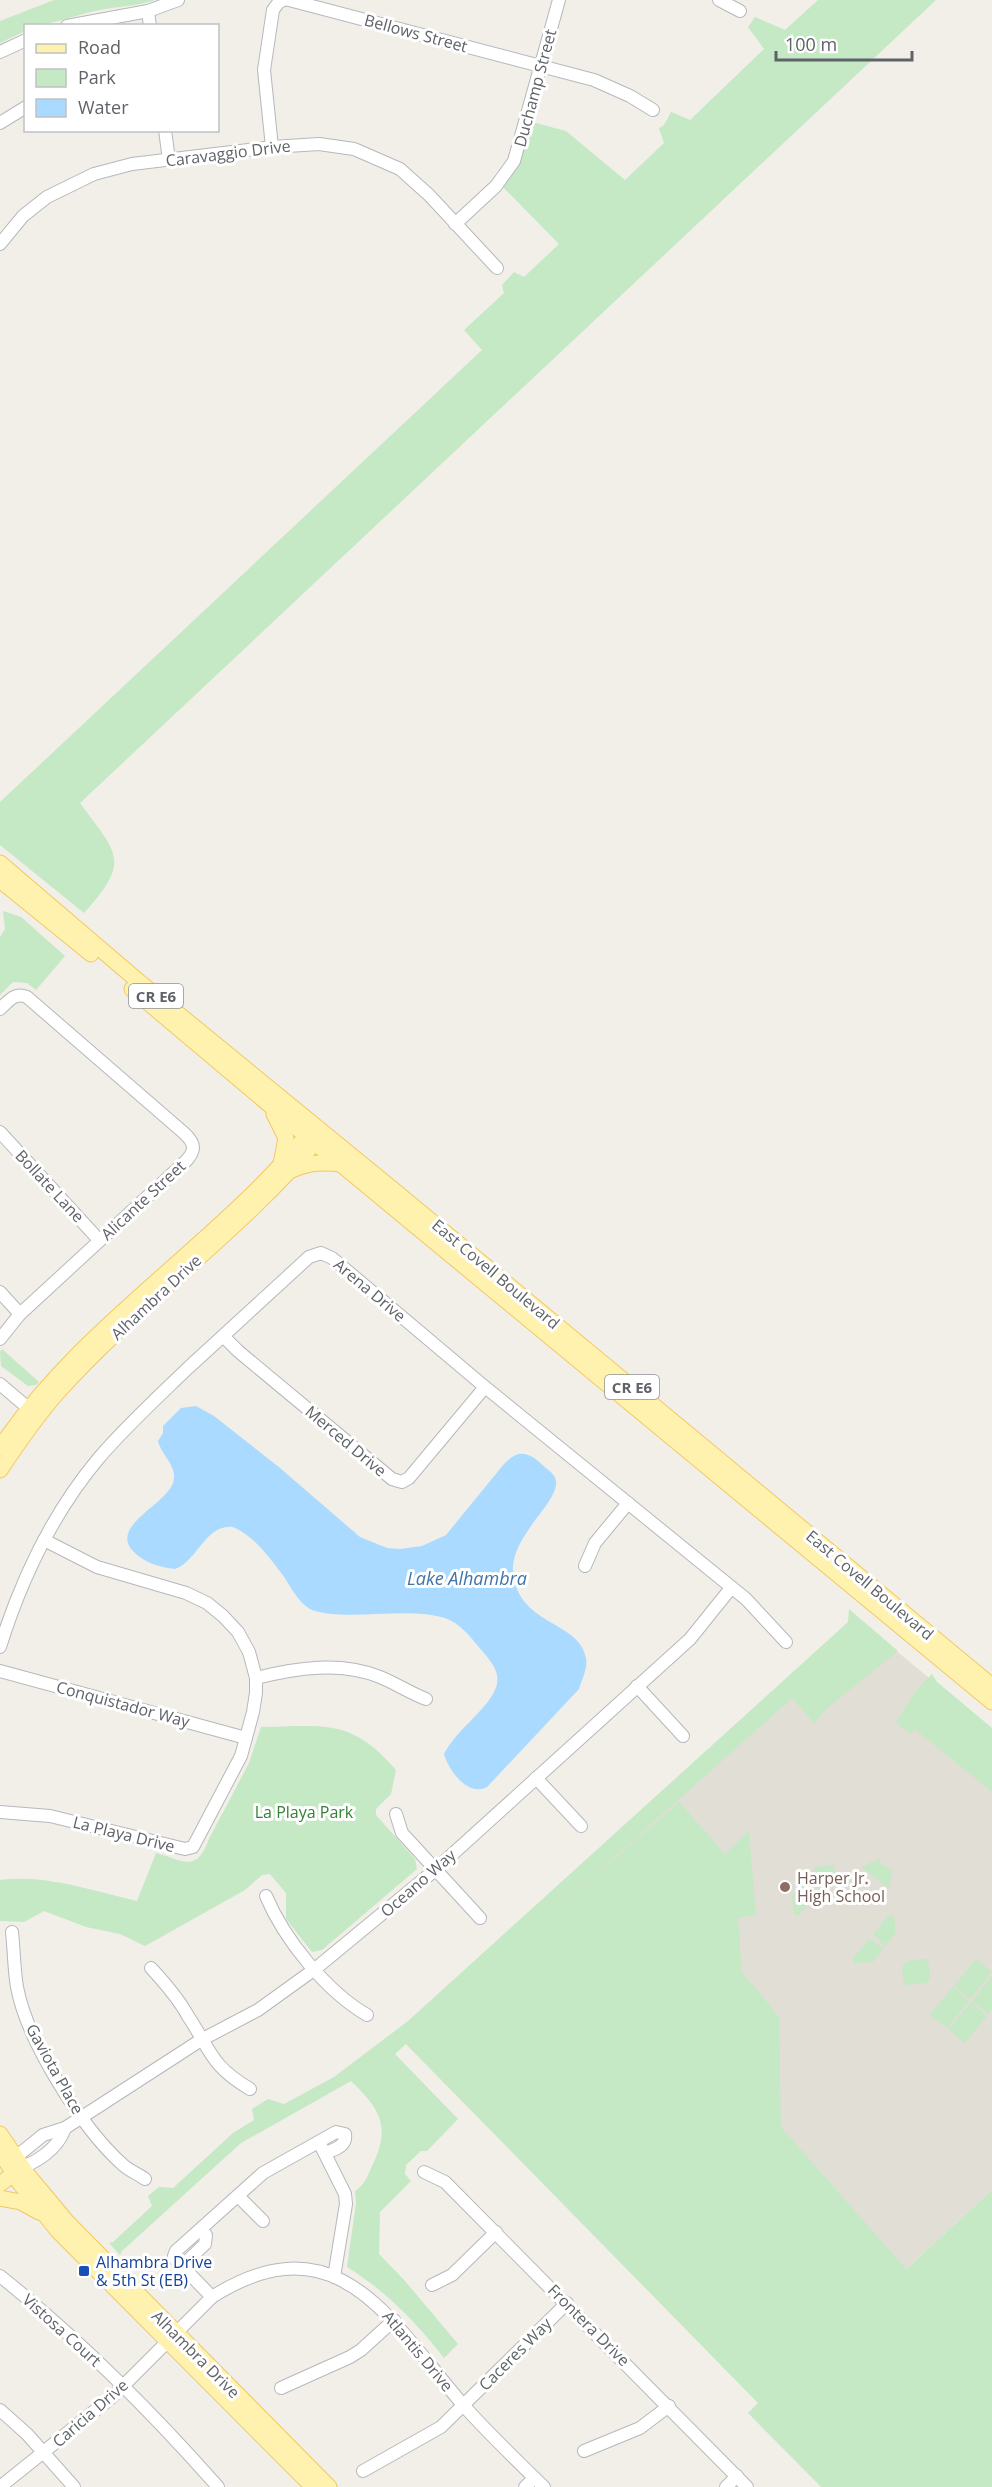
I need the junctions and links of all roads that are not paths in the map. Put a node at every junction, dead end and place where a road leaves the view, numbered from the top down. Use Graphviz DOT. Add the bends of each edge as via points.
graph roads {
  1 [pos="178,0"];
  2 [pos="284,0"];
  3 [pos="289,0"];
  4 [pos="559,0"];
  5 [pos="719,0"];
  6 [pos="148,11"];
  7 [pos="740,11"];
  8 [pos="78,24"];
  9 [pos="150,24"];
  10 [pos="24,41"];
  11 [pos="0,52"];
  12 [pos="542,66"];
  13 [pos="24,108"];
  14 [pos="653,110"];
  15 [pos="0,123"];
  16 [pos="165,132"];
  17 [pos="272,147"];
  18 [pos="170,160"];
  19 [pos="455,224"];
  20 [pos="0,244"];
  21 [pos="497,268"];
  22 [pos="0,863"];
  23 [pos="0,880"];
  24 [pos="0,1009"];
  25 [pos="267,1103"];
  26 [pos="0,1132"];
  27 [pos="315,1134"];
  28 [pos="342,1164"];
  29 [pos="285,1168"];
  30 [pos="99,1240"];
  31 [pos="0,1292"];
  32 [pos="20,1314"];
  33 [pos="223,1336"];
  34 [pos="0,1339"];
  35 [pos="0,1384"];
  36 [pos="485,1387"];
  37 [pos="33,1412"];
  38 [pos="0,1448"];
  39 [pos="0,1470"];
  40 [pos="628,1503"];
  41 [pos="44,1540"];
  42 [pos="585,1566"];
  43 [pos="731,1588"];
  44 [pos="786,1642"];
  45 [pos="0,1647"];
  46 [pos="0,1671"];
  47 [pos="256,1678"];
  48 [pos="637,1686"];
  49 [pos="992,1686"];
  50 [pos="426,1700"];
  51 [pos="992,1702"];
  52 [pos="683,1736"];
  53 [pos="246,1738"];
  54 [pos="536,1778"];
  55 [pos="0,1812"];
  56 [pos="396,1814"];
  57 [pos="582,1826"];
  58 [pos="435,1870"];
  59 [pos="266,1896"];
  60 [pos="480,1918"];
  61 [pos="12,1932"];
  62 [pos="151,1968"];
  63 [pos="315,1969"];
  64 [pos="367,2015"];
  65 [pos="201,2040"];
  66 [pos="250,2089"];
  67 [pos="81,2117"];
  68 [pos="65,2128"];
  69 [pos="0,2134"];
  70 [pos="10,2164"];
  71 [pos="424,2172"];
  72 [pos="145,2179"];
  73 [pos="0,2184"];
  74 [pos="238,2196"];
  75 [pos="0,2198"];
  76 [pos="47,2217"];
  77 [pos="263,2221"];
  78 [pos="496,2232"];
  79 [pos="0,2277"];
  80 [pos="334,2277"];
  81 [pos="432,2285"];
  82 [pos="212,2297"];
  83 [pos="567,2303"];
  84 [pos="394,2320"];
  85 [pos="171,2337"];
  86 [pos="123,2385"];
  87 [pos="281,2388"];
  88 [pos="464,2406"];
  89 [pos="669,2406"];
  90 [pos="0,2410"];
  91 [pos="584,2451"];
  92 [pos="44,2452"];
  93 [pos="363,2471"];
  94 [pos="737,2476"];
  95 [pos="534,2484"];
  96 [pos="0,2487"];
  97 [pos="74,2487"];
  98 [pos="218,2487"];
  99 [pos="313,2487"];
  100 [pos="328,2487"];
  101 [pos="726,2487"];
  102 [pos="747,2487"];
  1 -- 6 [label="street"];
  2 -- 17 [label="street" via="273,10 264,70"];
  3 -- 12 [label="street, Bellows Street"];
  4 -- 12 [label="street, Duchamp Street"];
  5 -- 7 [label="street"];
  6 -- 8 [label="street"];
  6 -- 9 [label="street"];
  10 -- 11 [label="street"];
  12 -- 14 [label="street, Bellows Street" via="594,80"];
  12 -- 19 [label="street, Duchamp Street" via="514,161 496,186"];
  13 -- 15 [label="street"];
  16 -- 18 [label="street"];
  17 -- 18 [label="street, Caravaggio Drive"];
  17 -- 19 [label="street, Caravaggio Drive" via="319,144 369,154 400,169"];
  18 -- 20 [label="street, Caravaggio Drive" via="113,169 69,185 23,216"];
  19 -- 21 [label="street, Caravaggio Drive"];
  22 -- 27 [label="main road, East Covell Boulevard / CR E6"];
  23 -- 25 [label="main road, East Covell Boulevard / CR E6"];
  24 -- 30 [label="street, Alicante Street" via="14,996 27,997 192,1140 192,1155"];
  25 -- 27 [label="main road, East Covell Boulevard / CR E6"];
  25 -- 29 [label="main road" via="286,1138"];
  26 -- 30 [label="street, Bollate Lane"];
  27 -- 28 [label="main road, East Covell Boulevard / CR E6"];
  27 -- 29 [label="main road, Alhambra Drive"];
  27 -- 49 [label="main road, East Covell Boulevard / CR E6"];
  28 -- 29 [label="main road" via="319,1162"];
  28 -- 51 [label="main road, East Covell Boulevard / CR E6"];
  29 -- 37 [label="main road, Alhambra Drive" via="78,1354"];
  30 -- 32 [label="street, Alicante Street"];
  31 -- 32 [label="street"];
  32 -- 34 [label="street, Alicante Street"];
  33 -- 36 [label="street, Arena Drive" via="309,1257 321,1253 332,1258"];
  33 -- 36 [label="street, Merced Drive" via="392,1479 402,1482"];
  33 -- 41 [label="street, Arena Drive" via="134,1419 97,1460"];
  35 -- 37 [label="street"];
  36 -- 40 [label="street, Arena Drive"];
  37 -- 38 [label="main road, Alhambra Drive"];
  37 -- 39 [label="main road, Alhambra Drive"];
  40 -- 42 [label="street" via="595,1543"];
  40 -- 43 [label="street, Arena Drive"];
  41 -- 45 [label="street, Arena Drive"];
  41 -- 47 [label="street, La Playa Drive" via="97,1567 207,1603 238,1632"];
  43 -- 44 [label="street, Arena Drive"];
  43 -- 48 [label="street, Oceano Way" via="696,1632"];
  46 -- 53 [label="street, Conquistador Way"];
  47 -- 50 [label="street" via="321,1667 355,1669 381,1677"];
  47 -- 53 [label="street, La Playa Drive" via="254,1712"];
  48 -- 52 [label="street"];
  48 -- 54 [label="street, Oceano Way"];
  53 -- 55 [label="street, La Playa Drive" via="241,1756 193,1847 185,1849 50,1816"];
  54 -- 57 [label="street"];
  54 -- 58 [label="street, Oceano Way"];
  56 -- 58 [label="street" via="402,1833"];
  58 -- 60 [label="street"];
  58 -- 63 [label="street, Oceano Way"];
  59 -- 63 [label="street" via="275,1918"];
  61 -- 67 [label="street, Gaviota Place" via="17,1987 25,2014"];
  62 -- 65 [label="street" via="172,1991"];
  63 -- 64 [label="street" via="341,1998"];
  63 -- 65 [label="street, Oceano Way" via="258,2010"];
  65 -- 66 [label="street" via="219,2068"];
  65 -- 67 [label="street, Oceano Way"];
  67 -- 68 [label="street, Oceano Way"];
  67 -- 72 [label="street, Gaviota Place" via="123,2166"];
  68 -- 70 [label="street, Oceano Way" via="43,2135"];
  68 -- 70 [label="street, Oceano Way" via="57,2145 35,2162"];
  69 -- 70 [label="main road, Alhambra Drive"];
  70 -- 73 [label="main road"];
  70 -- 76 [label="main road, Alhambra Drive"];
  70 -- 85 [label="main road, Alhambra Drive"];
  71 -- 78 [label="street, Frontera Drive" via="445,2182"];
  74 -- 77 [label="street"];
  74 -- 80 [label="street" via="263,2173 322,2148 345,2194 346,2204"];
  74 -- 82 [label="street" via="174,2256"];
  75 -- 76 [label="main road" via="21,2202"];
  76 -- 85 [label="main road, Alhambra Drive"];
  78 -- 81 [label="street" via="452,2275"];
  78 -- 83 [label="street, Frontera Drive"];
  79 -- 86 [label="street, Vistosa Court"];
  80 -- 82 [label="street, Atlantis Drive" via="301,2270 268,2272"];
  80 -- 84 [label="street, Atlantis Drive" via="352,2284"];
  82 -- 85 [label="street, Atlantis Drive"];
  83 -- 88 [label="street, Caceres Way"];
  83 -- 89 [label="street, Frontera Drive"];
  84 -- 87 [label="street" via="350,2357"];
  84 -- 88 [label="street, Atlantis Drive"];
  85 -- 86 [label="street, Caricia Drive"];
  85 -- 99 [label="main road, Alhambra Drive"];
  85 -- 100 [label="main road, Alhambra Drive"];
  86 -- 92 [label="street, Caricia Drive"];
  86 -- 98 [label="street, Vistosa Court"];
  88 -- 93 [label="street, Caceres Way" via="425,2438"];
  88 -- 95 [label="street, Atlantis Drive"];
  89 -- 91 [label="street" via="640,2428"];
  89 -- 94 [label="street, Frontera Drive"];
  90 -- 92 [label="street"];
  92 -- 96 [label="street, Caricia Drive"];
  92 -- 97 [label="street"];
  94 -- 101 [label="street"];
  94 -- 102 [label="street, Frontera Drive"];
}
